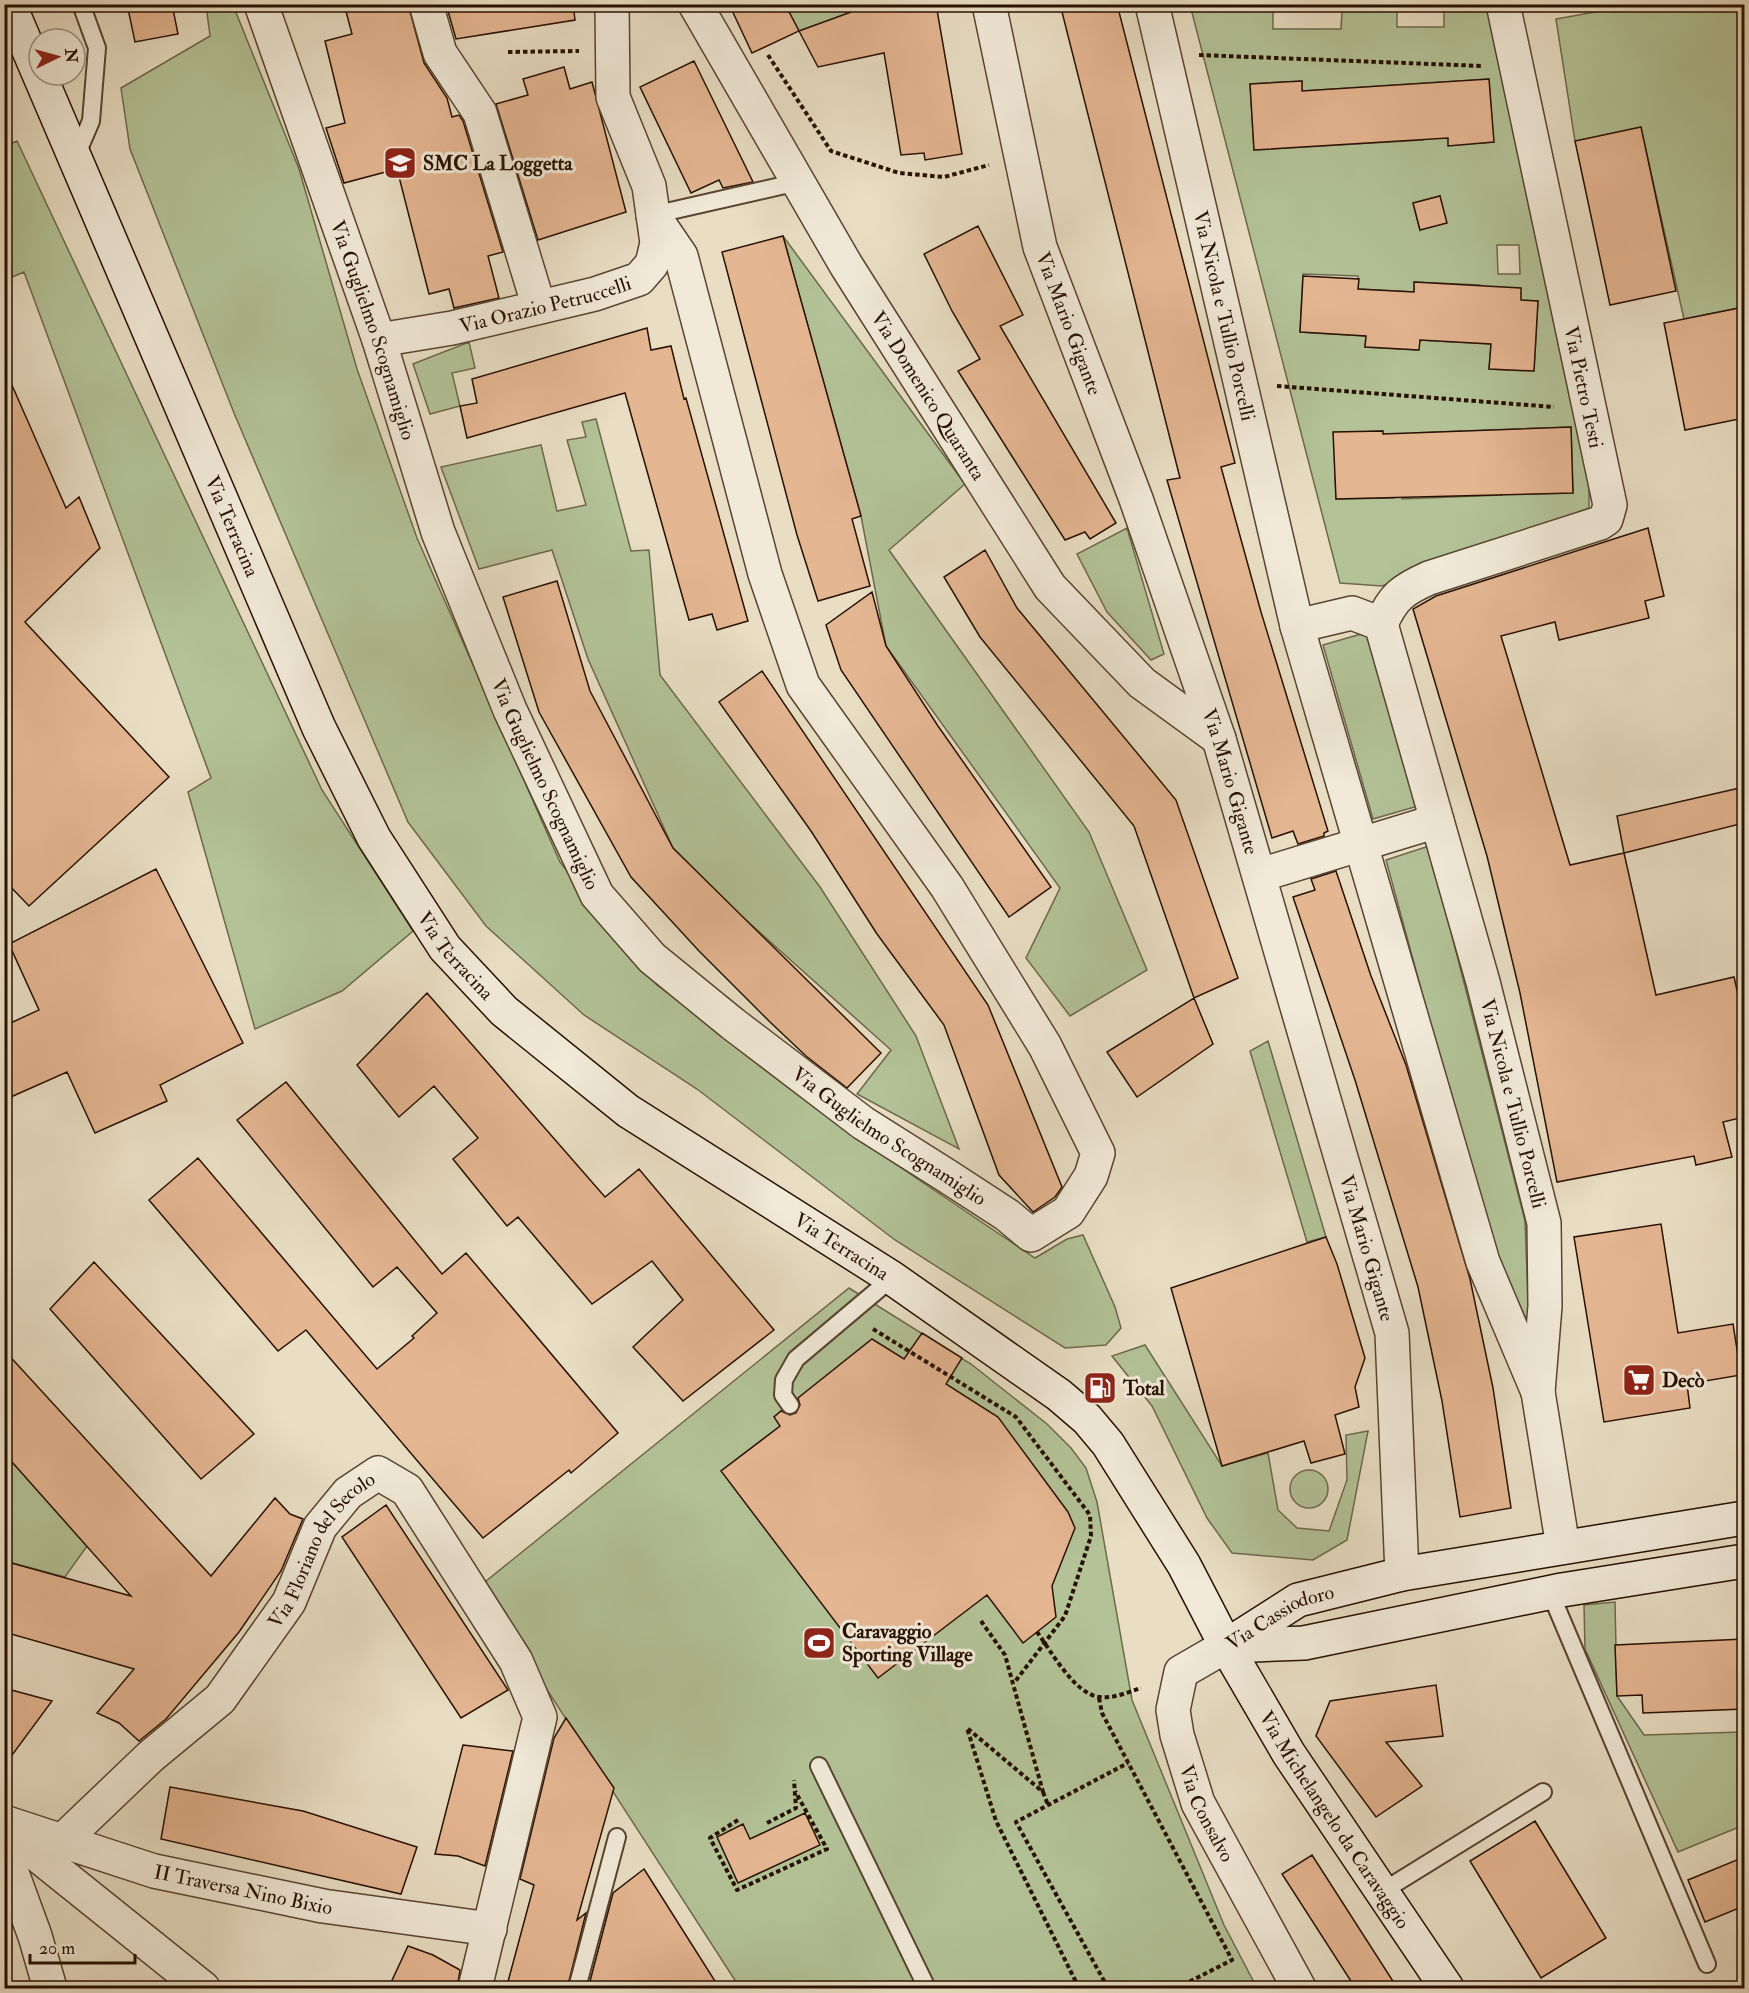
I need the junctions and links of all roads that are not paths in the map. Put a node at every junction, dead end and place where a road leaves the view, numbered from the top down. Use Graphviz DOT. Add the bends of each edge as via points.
graph roads {
  1 [pos="9,4"];
  2 [pos="81,4"];
  3 [pos="261,4"];
  4 [pos="426,4"];
  5 [pos="612,4"];
  6 [pos="695,4"];
  7 [pos="989,4"];
  8 [pos="1152,4"];
  9 [pos="1503,4"];
  10 [pos="75,159"];
  11 [pos="798,182"];
  12 [pos="653,215"];
  13 [pos="539,307"];
  14 [pos="379,340"];
  15 [pos="1381,624"];
  16 [pos="1297,626"];
  17 [pos="1219,739"];
  18 [pos="1437,821"];
  19 [pos="1361,845"];
  20 [pos="1260,875"];
  21 [pos="892,1278"];
  22 [pos="1538,1392"];
  23 [pos="790,1405"];
  24 [pos="1744,1518"];
  25 [pos="1563,1547"];
  26 [pos="1744,1562"];
  27 [pos="1402,1574"];
  28 [pos="1550,1592"];
  29 [pos="1226,1646"];
  30 [pos="819,1766"];
  31 [pos="1543,1792"];
  32 [pos="4,1822"];
  33 [pos="4,1829"];
  34 [pos="617,1837"];
  35 [pos="61,1842"];
  36 [pos="4,1851"];
  37 [pos="1383,1891"];
  38 [pos="490,1929"];
  39 [pos="1707,1964"];
  40 [pos="50,1989"];
  41 [pos="203,1989"];
  42 [pos="475,1989"];
  43 [pos="577,1989"];
  44 [pos="927,1989"];
  45 [pos="1299,1989"];
  46 [pos="1447,1989"];
  1 -- 10 [label="street, Via Terracina"];
  2 -- 10 [label="lane" via="98,48 92,121"];
  3 -- 14 [label="street, Via Guglielmo Scognamiglio"];
  4 -- 13 [label="street" via="440,53 480,113"];
  5 -- 12 [label="street, Via Orazio Petruccelli" via="613,97 650,186"];
  6 -- 11 [label="street, Via Domenico Quaranta"];
  7 -- 17 [label="street, Via Mario Gigante" via="1041,247 1136,499"];
  8 -- 16 [label="street, Via Nicola e Tullio Porcelli"];
  9 -- 15 [label="street, Via Pietro Testi" via="1610,505 1606,519 1407,587 1395,597"];
  10 -- 21 [label="street, Via Terracina" via="319,728 374,838 445,948 504,1011 628,1111"];
  11 -- 12 [label="lane"];
  11 -- 17 [label="street, Via Domenico Quaranta" via="846,265 1050,587 1142,683"];
  12 -- 13 [label="street, Via Orazio Petruccelli" via="657,243 651,264 639,279"];
  12 -- 14 [label="street, Via Guglielmo Scognamiglio" via="681,256 765,574 803,685 947,886 1045,1046 1098,1153 1091,1176 1068,1212 1031,1235 1007,1215 863,1123 733,1024 652,958 597,895 510,710 438,532"];
  13 -- 14 [label="street, Via Orazio Petruccelli"];
  15 -- 16 [label="street" via="1352,613"];
  15 -- 18 [label="street, Via Nicola e Tullio Porcelli"];
  16 -- 19 [label="street, Via Nicola e Tullio Porcelli"];
  17 -- 20 [label="street, Via Mario Gigante"];
  18 -- 19 [label="street"];
  18 -- 22 [label="street, Via Nicola e Tullio Porcelli" via="1483,982 1544,1223 1545,1306"];
  19 -- 20 [label="street"];
  19 -- 22 [label="street, Via Nicola e Tullio Porcelli" via="1483,1262"];
  20 -- 27 [label="street, Via Mario Gigante" via="1392,1333"];
  21 -- 23 [label="lane" via="790,1366 783,1388"];
  21 -- 29 [label="street, Via Terracina" via="1059,1395 1087,1419 1108,1444 1184,1565"];
  22 -- 25 [label="street, Via Nicola e Tullio Porcelli"];
  24 -- 25 [label="street, Via Cassiodoro"];
  25 -- 27 [label="street, Via Cassiodoro"];
  26 -- 28 [label="street, Via Cassiodoro"];
  27 -- 29 [label="street, Via Cassiodoro" via="1298,1600"];
  28 -- 29 [label="street, Via Cassiodoro" via="1304,1643"];
  28 -- 39 [label="lane"];
  29 -- 37 [label="street, Via Michelangelo da Caravaggio" via="1289,1754"];
  29 -- 45 [label="street, Via Consalvo" via="1181,1672 1173,1710 1177,1736 1198,1803"];
  30 -- 44 [label="lane"];
  31 -- 37 [label="lane"];
  32 -- 35 [label="street, II Traversa Nino Bixio"];
  33 -- 41 [label="street"];
  34 -- 43 [label="lane"];
  35 -- 38 [label="street, II Traversa Nino Bixio" via="154,1870 323,1906"];
  35 -- 38 [label="street, Via Floriano del Secolo" via="151,1756 220,1699 289,1602 320,1527 348,1493 378,1473 407,1490 516,1661 540,1716"];
  36 -- 40 [label="street"];
  37 -- 46 [label="street, Via Michelangelo da Caravaggio"];
  38 -- 42 [label="street"];
}
